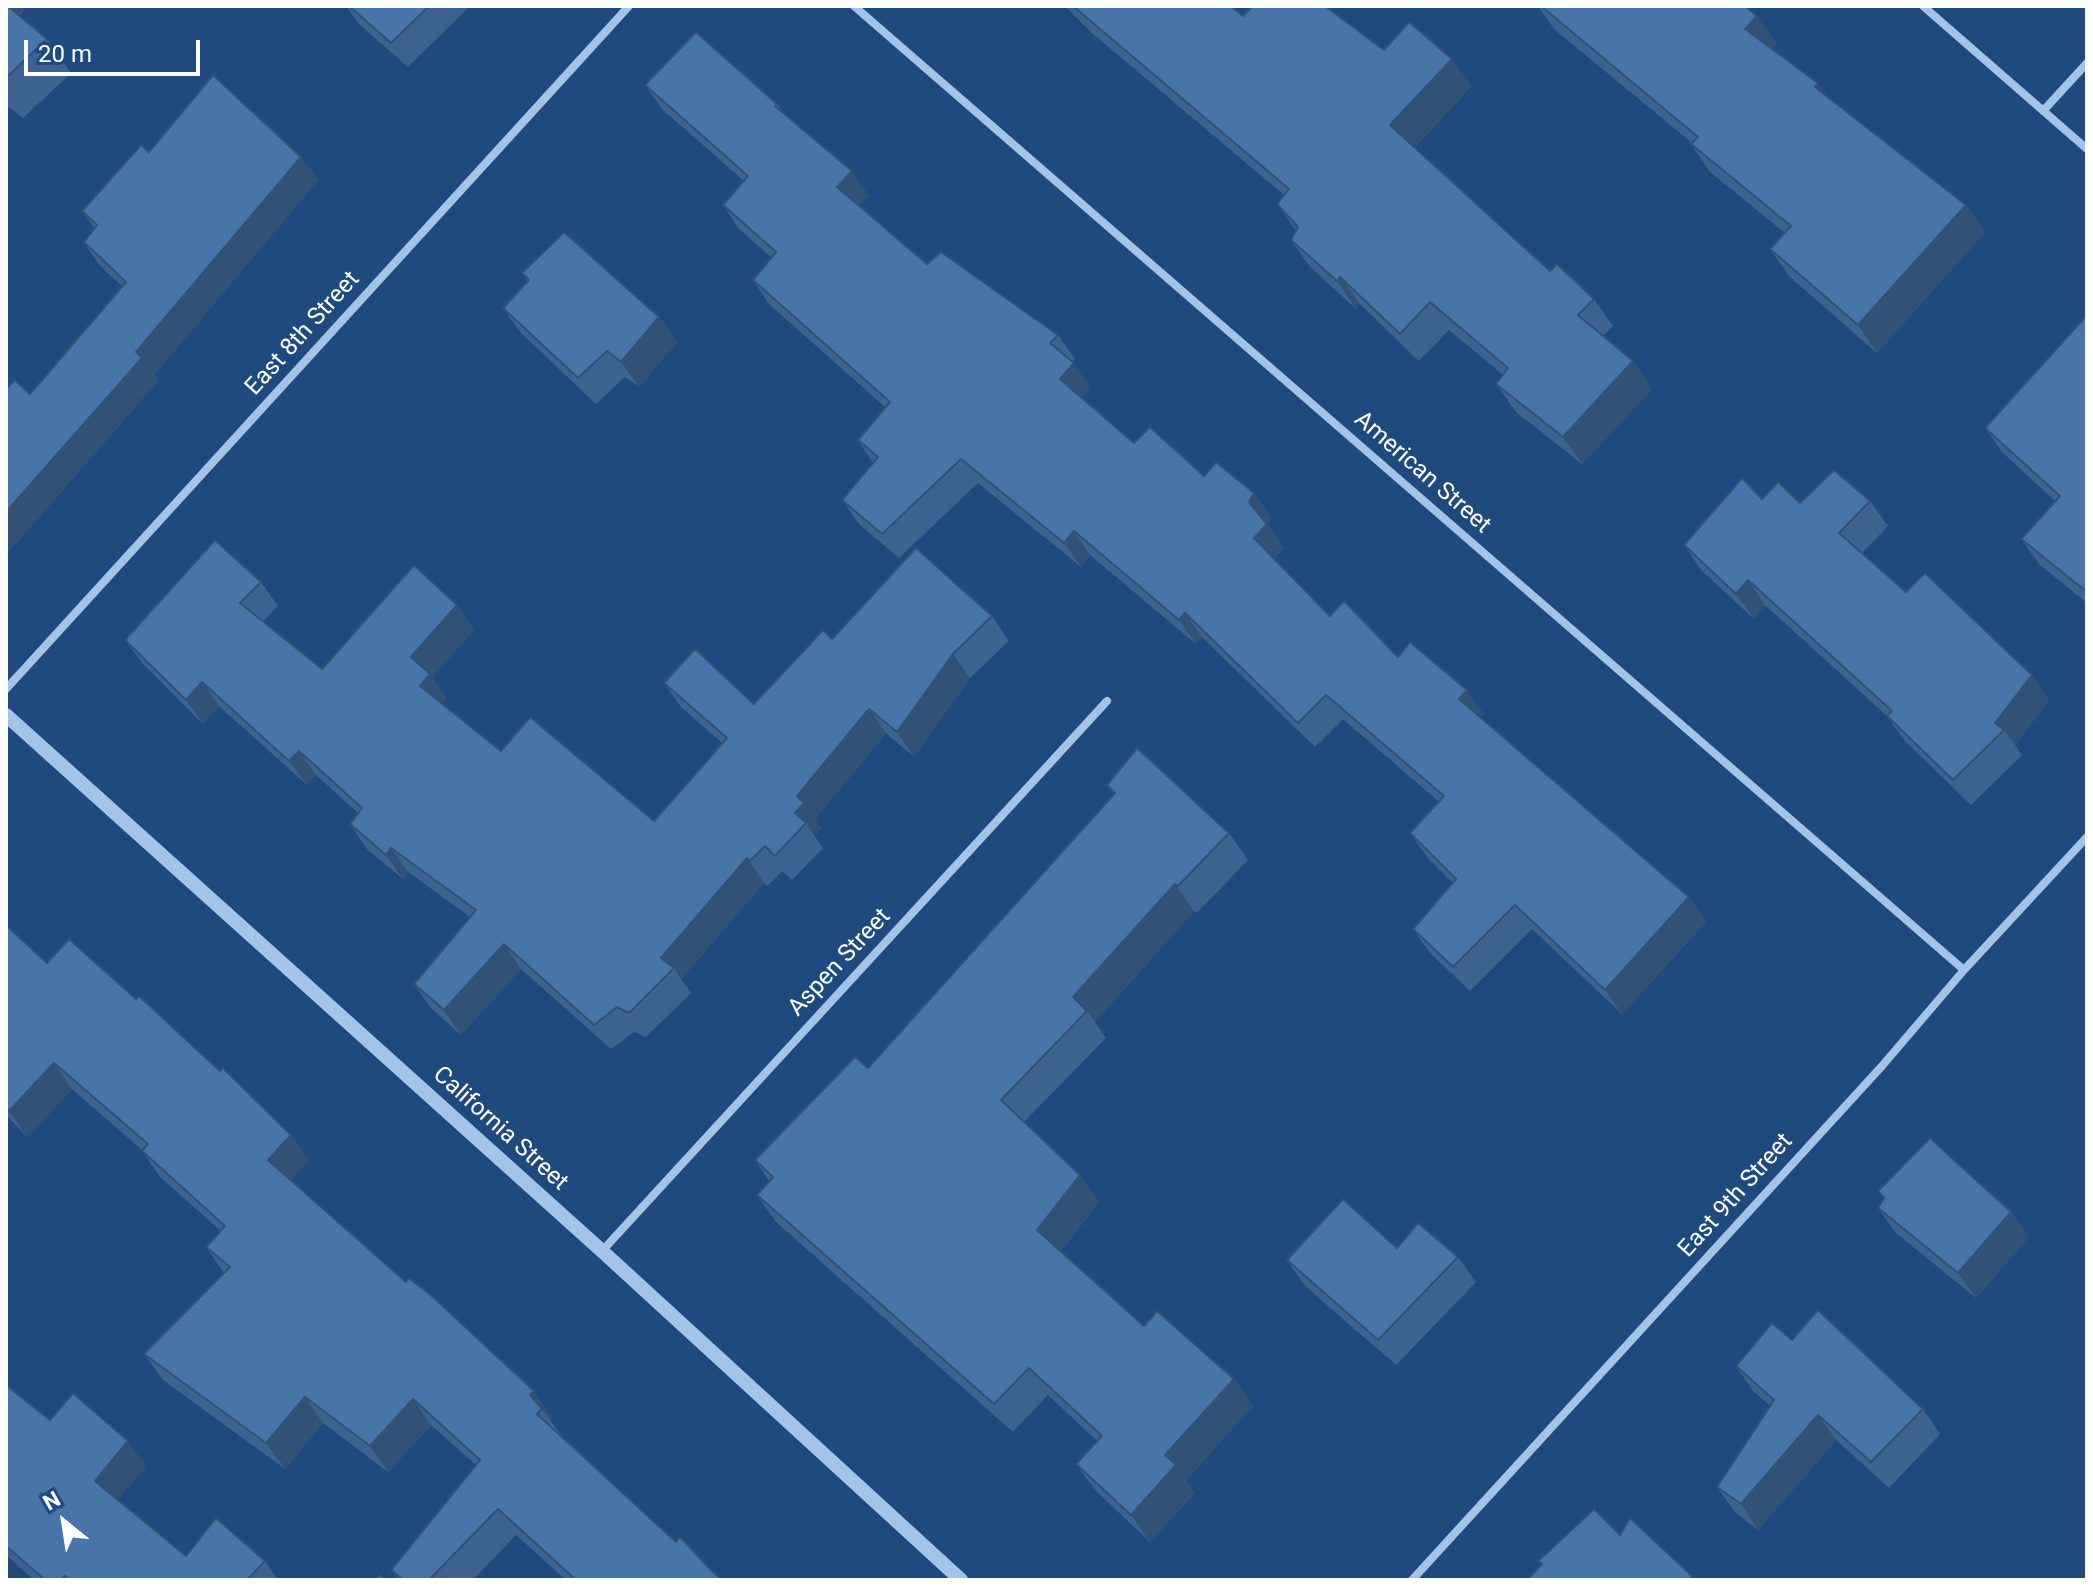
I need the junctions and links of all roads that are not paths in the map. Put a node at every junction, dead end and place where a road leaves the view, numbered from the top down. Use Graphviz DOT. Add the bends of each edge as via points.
graph roads {
  1 [pos="629,6"];
  2 [pos="854,6"];
  3 [pos="1923,6"];
  4 [pos="2087,63"];
  5 [pos="2043,111"];
  6 [pos="2087,149"];
  7 [pos="6,689"];
  8 [pos="1107,701"];
  9 [pos="6,715"];
  10 [pos="2087,837"];
  11 [pos="1964,970"];
  12 [pos="602,1251"];
  13 [pos="961,1580"];
  14 [pos="1412,1580"];
  1 -- 7 [label="street, East 8th Street"];
  2 -- 11 [label="street, American Street"];
  3 -- 5 [label="street"];
  4 -- 5 [label="street"];
  5 -- 6 [label="street"];
  8 -- 12 [label="street, Aspen Street"];
  9 -- 12 [label="street, California Street"];
  10 -- 11 [label="street, East 9th Street"];
  11 -- 14 [label="street, East 9th Street"];
  12 -- 13 [label="street, California Street"];
}
